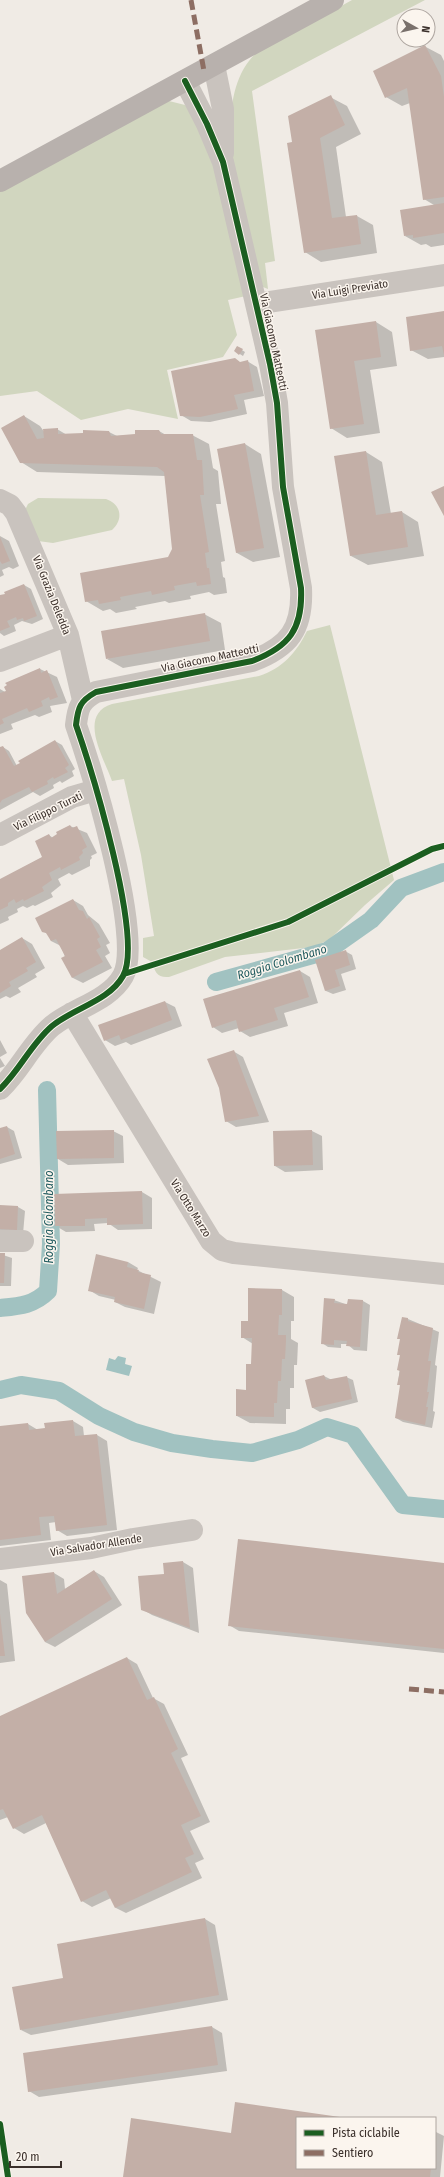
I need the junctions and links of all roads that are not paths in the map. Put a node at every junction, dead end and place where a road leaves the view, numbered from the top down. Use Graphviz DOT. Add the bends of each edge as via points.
graph roads {
  1 [pos="333,0"];
  2 [pos="214,65"];
  3 [pos="185,81"];
  4 [pos="223,162"];
  5 [pos="0,181"];
  6 [pos="444,275"];
  7 [pos="256,304"];
  8 [pos="0,500"];
  9 [pos="68,635"];
  10 [pos="0,661"];
  11 [pos="83,700"];
  12 [pos="96,790"];
  13 [pos="0,835"];
  14 [pos="72,1013"];
  15 [pos="0,1089"];
  16 [pos="0,1241"];
  17 [pos="23,1241"];
  18 [pos="444,1274"];
  19 [pos="192,1530"];
  20 [pos="0,1559"];
  1 -- 2 [label="main road"];
  2 -- 3 [label="main road"];
  2 -- 4 [label="street, Via Giacomo Matteotti" via="223,109"];
  3 -- 4 [label="street, Via Giacomo Matteotti"];
  3 -- 5 [label="main road"];
  4 -- 7 [label="street, Via Giacomo Matteotti"];
  6 -- 7 [label="street, Via Luigi Previato"];
  7 -- 11 [label="street, Via Giacomo Matteotti" via="277,403 283,487 301,588 302,605 297,622 283,646 252,661 96,692"];
  8 -- 9 [label="street, Via Grazia Deledda" via="10,505 23,527"];
  9 -- 10 [label="street"];
  9 -- 11 [label="street, Via Grazia Deledda"];
  11 -- 12 [label="street" via="77,714 76,725"];
  12 -- 13 [label="street, Via Filippo Turati" via="72,797"];
  12 -- 14 [label="street" via="111,838 124,909 128,954 124,974 118,983 108,993"];
  14 -- 15 [label="street" via="52,1026"];
  14 -- 18 [label="street, Via Otto Marzo" via="217,1247 234,1253"];
  16 -- 17 [label="street"];
  19 -- 20 [label="street, Via Salvador Allende" via="90,1548"];
}
